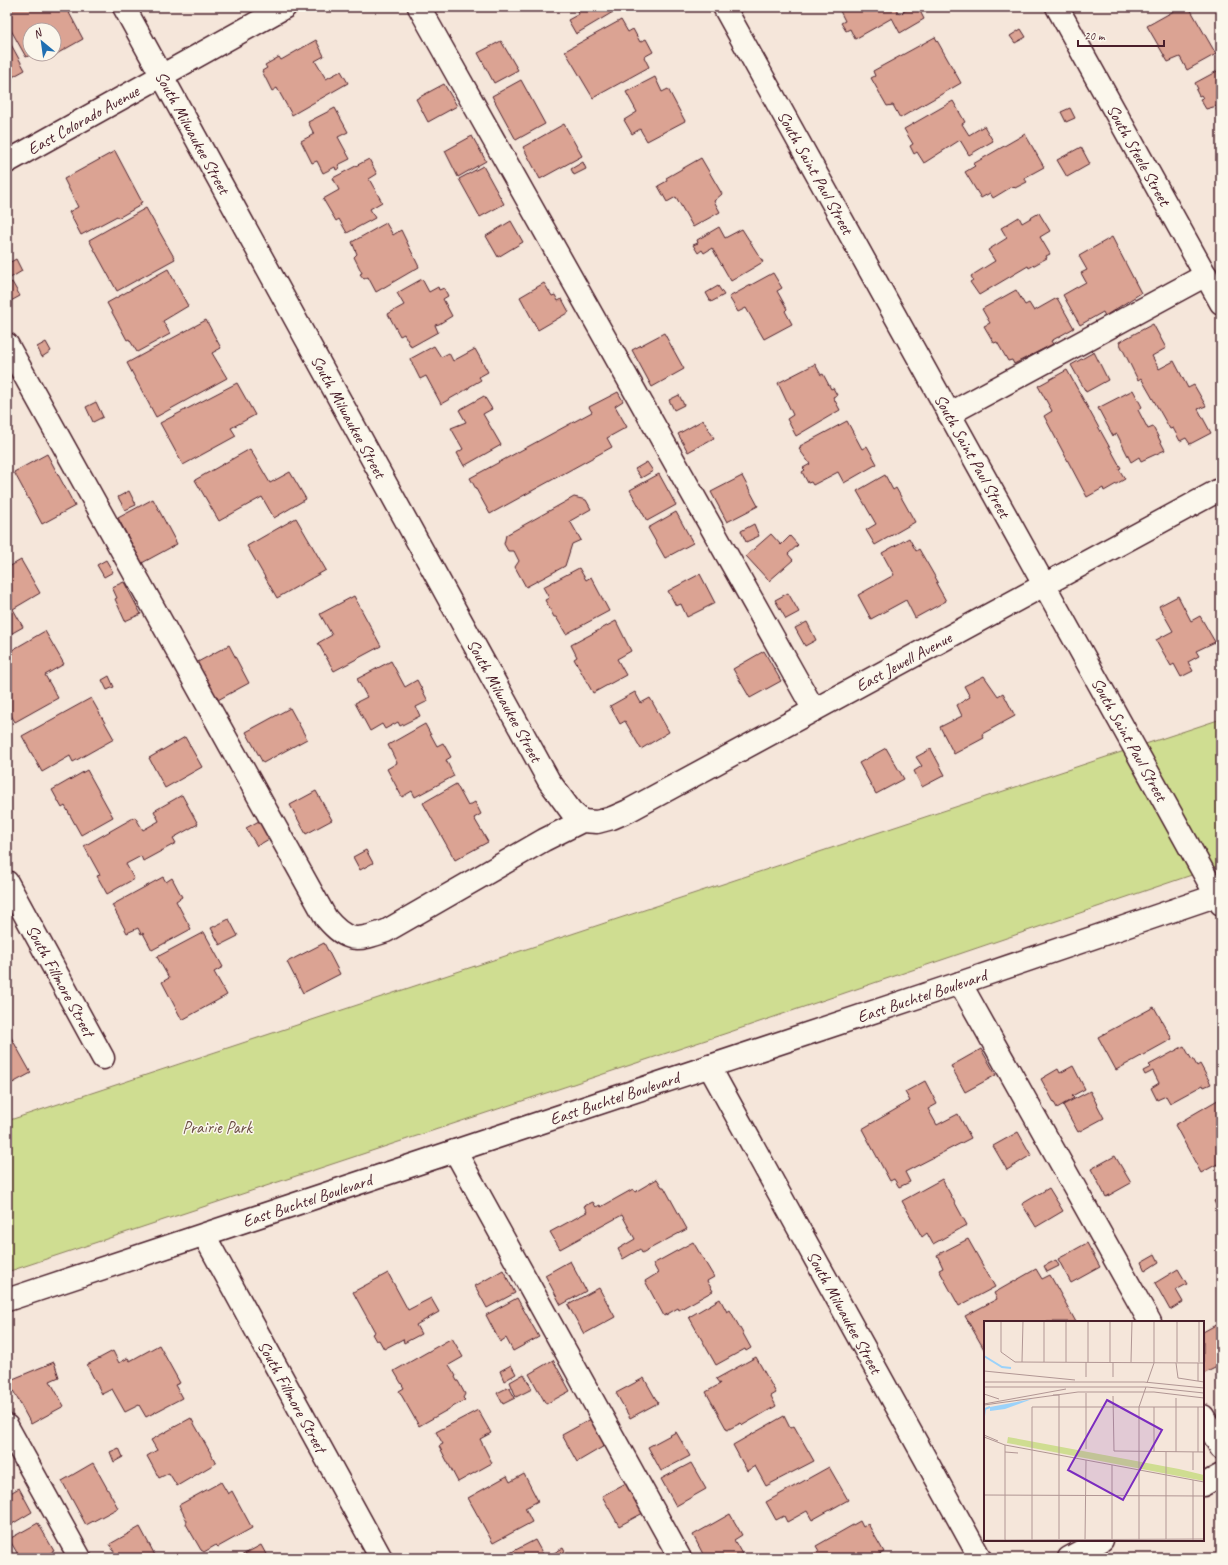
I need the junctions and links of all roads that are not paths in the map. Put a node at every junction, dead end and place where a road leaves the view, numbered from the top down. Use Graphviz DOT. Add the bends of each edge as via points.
graph roads {
  1 [pos="124,7"];
  2 [pos="285,7"];
  3 [pos="419,7"];
  4 [pos="724,7"];
  5 [pos="1057,7"];
  6 [pos="163,75"];
  7 [pos="7,162"];
  8 [pos="1206,275"];
  9 [pos="1221,302"];
  10 [pos="7,344"];
  11 [pos="949,414"];
  12 [pos="1221,489"];
  13 [pos="1045,586"];
  14 [pos="814,710"];
  15 [pos="582,821"];
  16 [pos="7,882"];
  17 [pos="1219,898"];
  18 [pos="960,984"];
  19 [pos="103,1058"];
  20 [pos="709,1066"];
  21 [pos="455,1151"];
  22 [pos="204,1235"];
  23 [pos="7,1300"];
  24 [pos="1149,1321"];
  25 [pos="1204,1418"];
  26 [pos="7,1426"];
  27 [pos="1221,1448"];
  28 [pos="1221,1475"];
  29 [pos="1204,1484"];
  30 [pos="1100,1541"];
  31 [pos="80,1558"];
  32 [pos="381,1558"];
  33 [pos="680,1558"];
  34 [pos="980,1558"];
  35 [pos="1069,1558"];
  1 -- 6 [label="street, South Milwaukee Street"];
  2 -- 6 [label="street, East Colorado Avenue"];
  3 -- 14 [label="street"];
  4 -- 11 [label="street, South Saint Paul Street"];
  5 -- 8 [label="street, South Steele Street"];
  6 -- 7 [label="street, East Colorado Avenue"];
  6 -- 15 [label="street, South Milwaukee Street" via="549,781 571,811"];
  8 -- 9 [label="street, South Steele Street"];
  8 -- 11 [label="street"];
  10 -- 15 [label="street" via="323,911 337,931 350,938 367,937 386,931 544,840"];
  11 -- 13 [label="street, South Saint Paul Street"];
  12 -- 13 [label="street, East Jewell Avenue"];
  13 -- 14 [label="street, East Jewell Avenue"];
  13 -- 17 [label="street, South Saint Paul Street"];
  14 -- 15 [label="street, East Jewell Avenue" via="628,811 597,822"];
  16 -- 19 [label="street, South Fillmore Street"];
  17 -- 18 [label="street, East Buchtel Boulevard"];
  18 -- 20 [label="street, East Buchtel Boulevard"];
  18 -- 24 [label="street"];
  20 -- 21 [label="street, East Buchtel Boulevard"];
  20 -- 34 [label="street, South Milwaukee Street"];
  21 -- 22 [label="street, East Buchtel Boulevard"];
  21 -- 33 [label="street"];
  22 -- 23 [label="street, East Buchtel Boulevard"];
  22 -- 32 [label="street, South Fillmore Street"];
  25 -- 27 [label="street"];
  26 -- 31 [label="street"];
  28 -- 29 [label="street"];
  30 -- 35 [label="street"];
}
